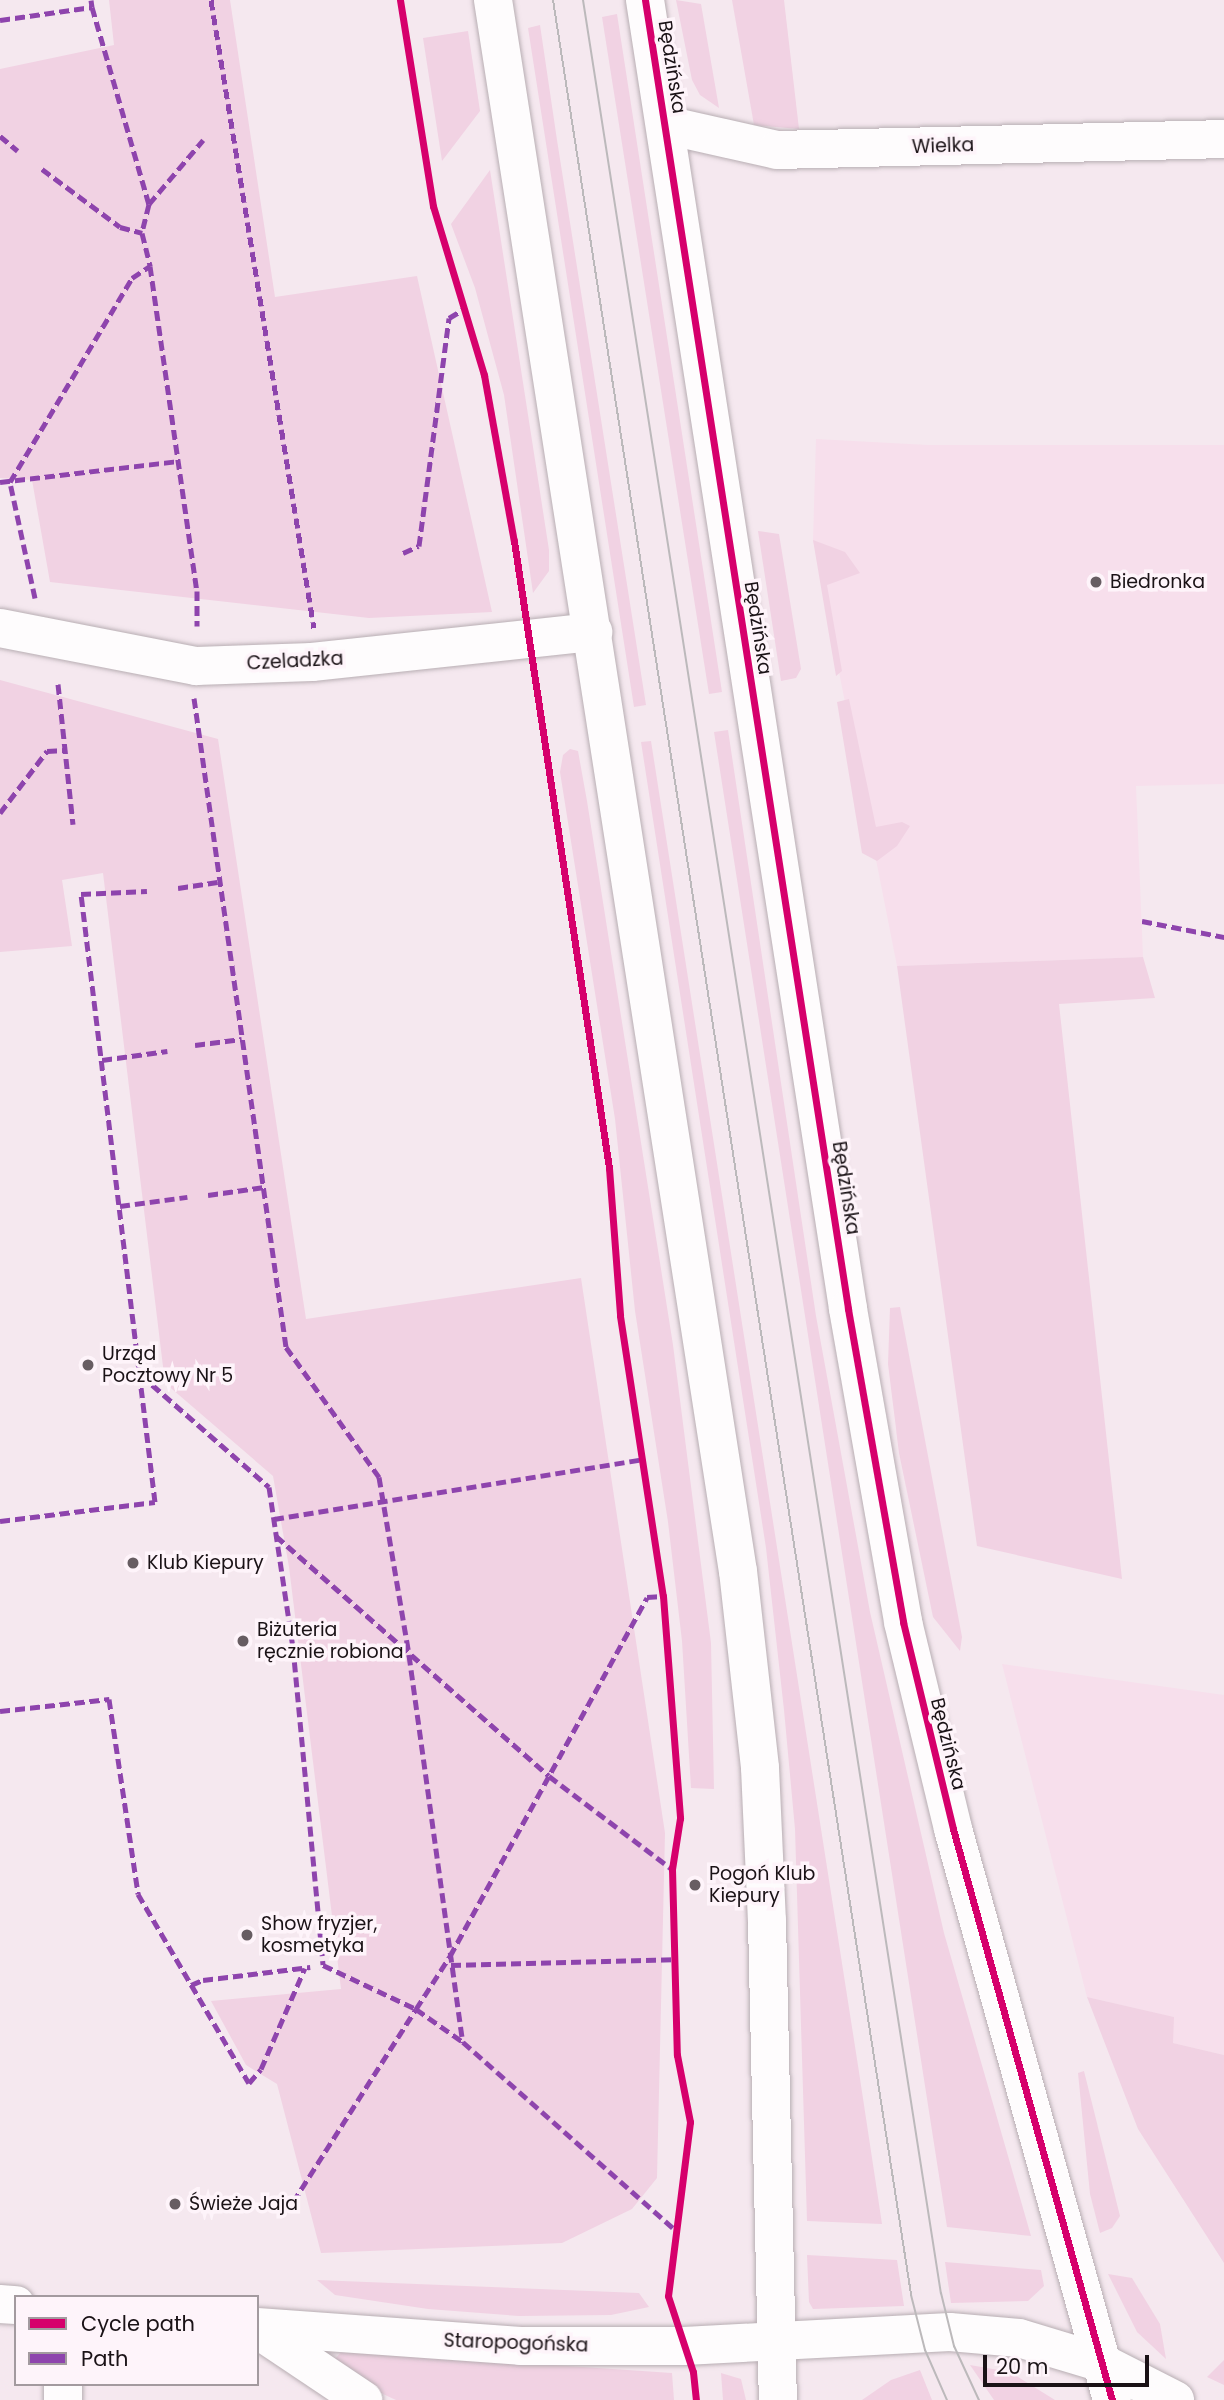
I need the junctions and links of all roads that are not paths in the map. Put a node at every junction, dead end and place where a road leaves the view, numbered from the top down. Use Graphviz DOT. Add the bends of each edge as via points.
graph roads {
  1 [pos="493,0"];
  2 [pos="645,0"];
  3 [pos="666,125"];
  4 [pos="1224,139"];
  5 [pos="0,628"];
  6 [pos="593,632"];
  7 [pos="259,2328"];
  8 [pos="259,2329"];
  9 [pos="775,2343"];
  10 [pos="1102,2363"];
  11 [pos="363,2400"];
  12 [pos="778,2400"];
  13 [pos="1112,2400"];
  14 [pos="1175,2400"];
  1 -- 6 [label="street"];
  2 -- 3 [label="street, Będzińska"];
  3 -- 4 [label="street, Wielka" via="777,150"];
  3 -- 10 [label="street, Będzińska" via="848,1309 903,1622 957,1842"];
  5 -- 6 [label="street, Czeladzka" via="196,666 312,662"];
  6 -- 9 [label="street" via="738,1571 760,1768 776,2238"];
  7 -- 9 [label="street, Staropogońska" via="520,2346"];
  8 -- 11 [label="street, Staropogońska"];
  9 -- 10 [label="street, Staropogońska" via="950,2332 1019,2339"];
  9 -- 12 [label="street"];
  10 -- 13 [label="street, Będzińska"];
  10 -- 14 [label="street, Staropogońska"];
}
